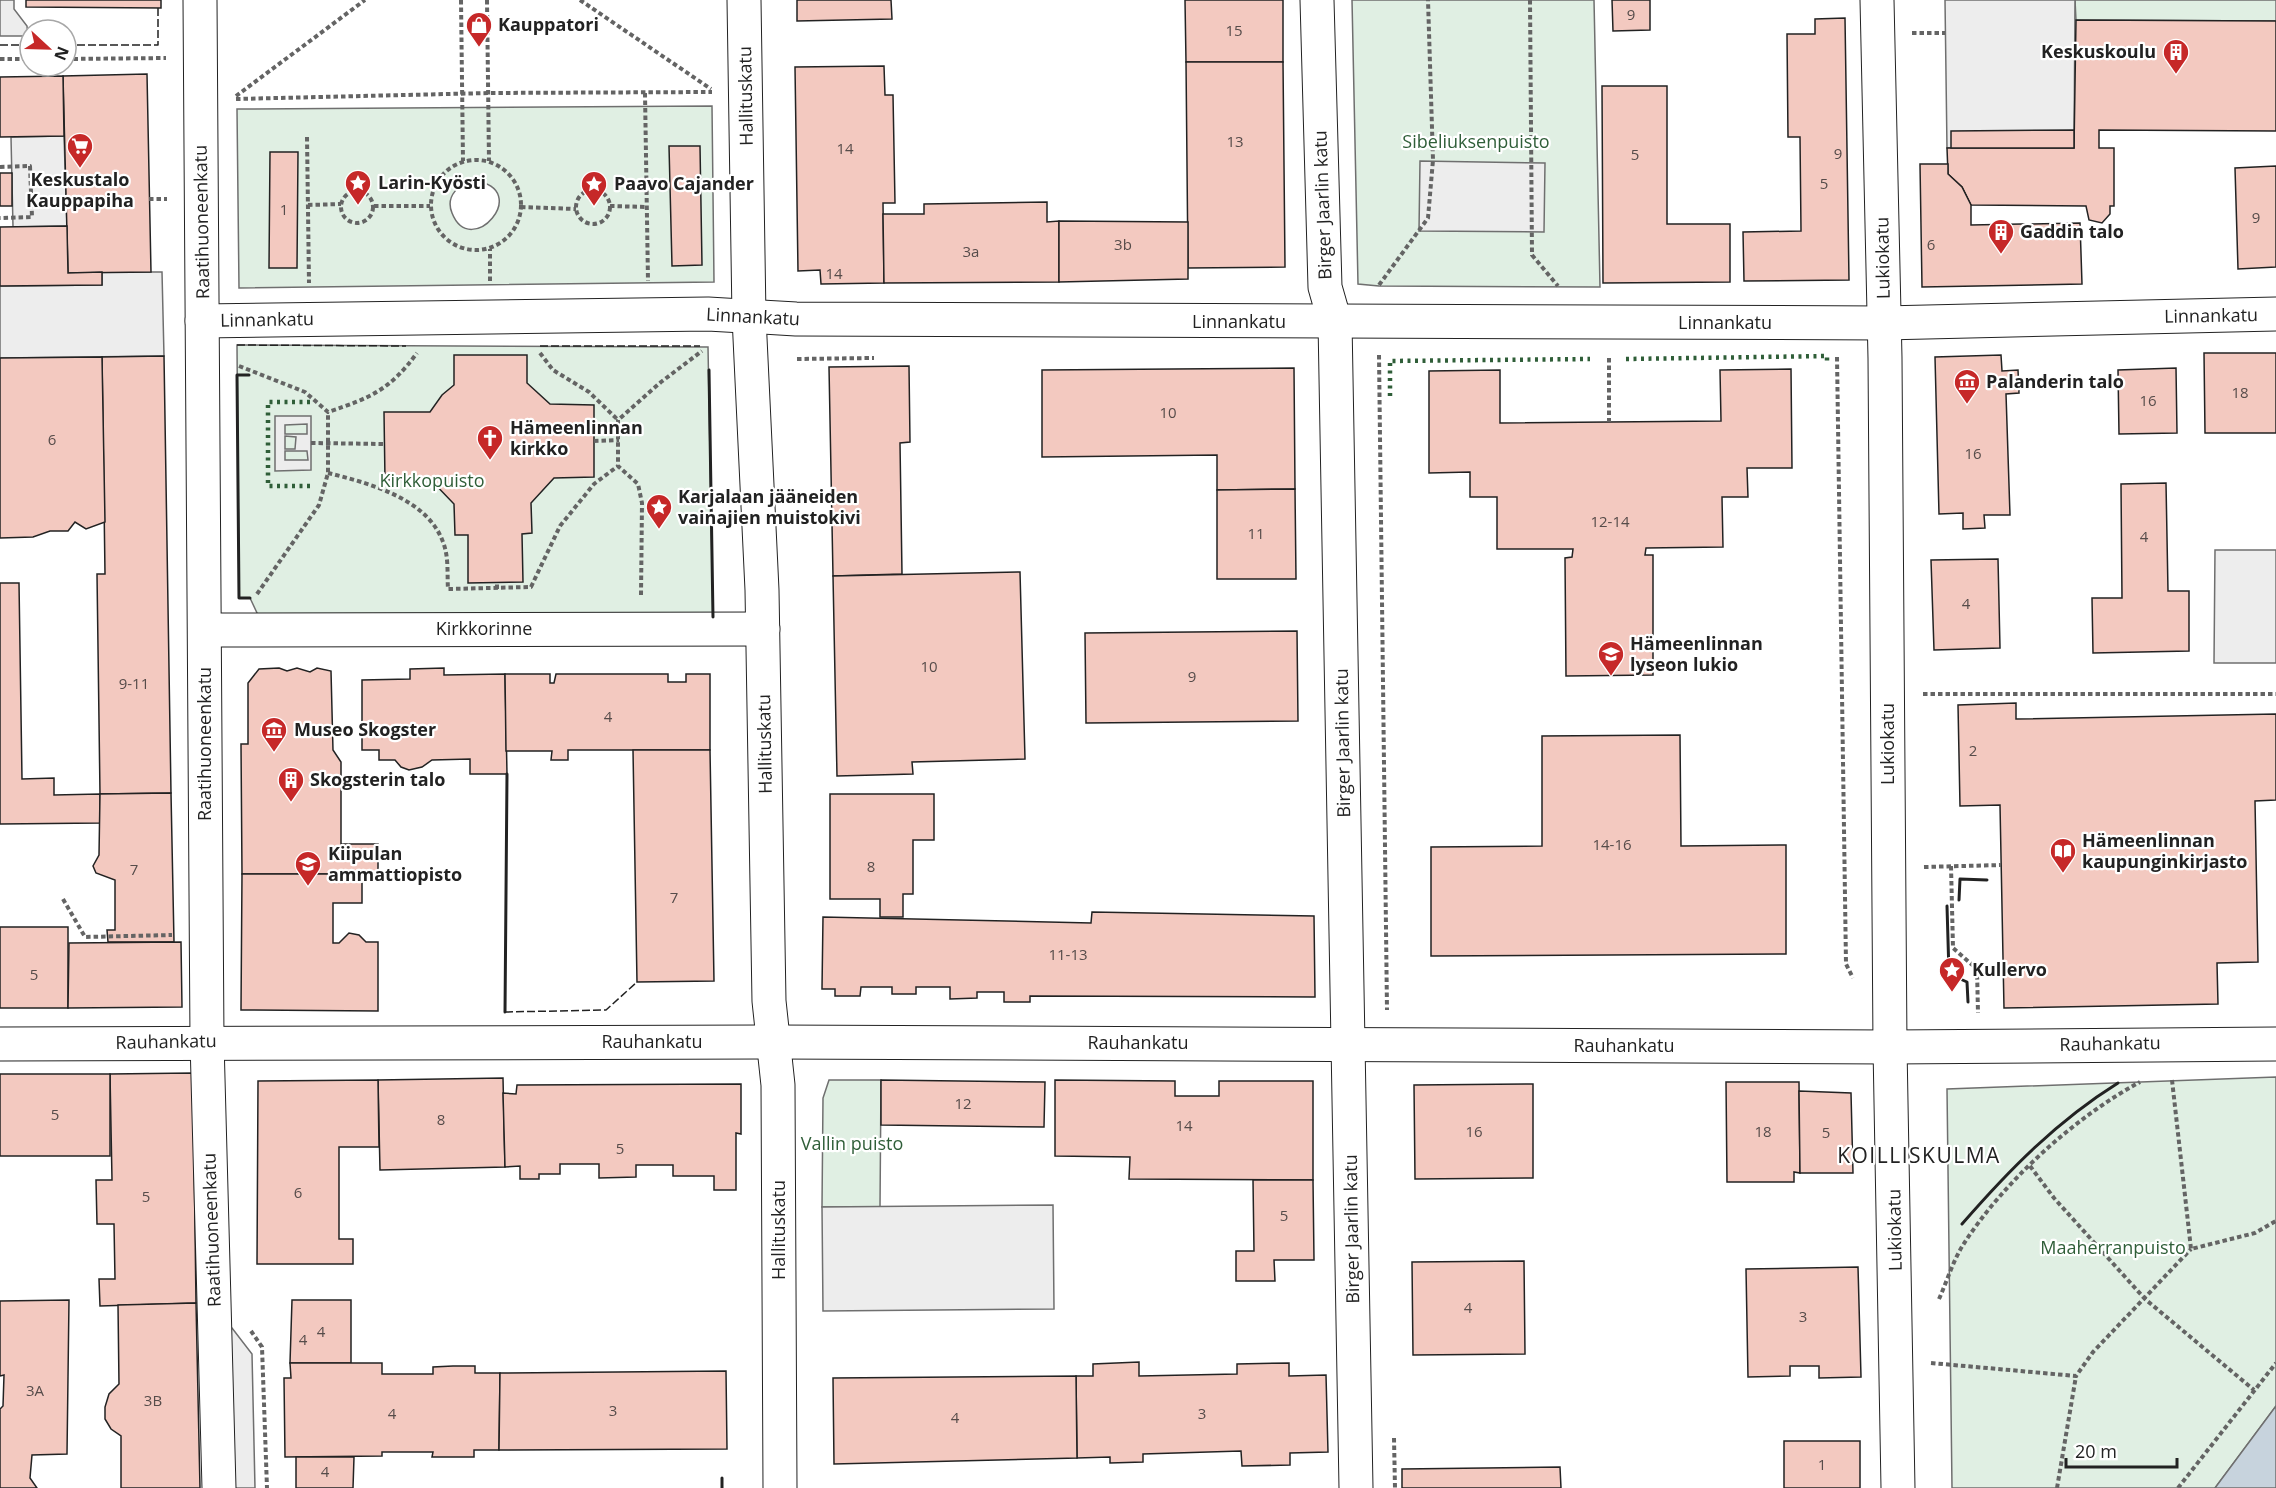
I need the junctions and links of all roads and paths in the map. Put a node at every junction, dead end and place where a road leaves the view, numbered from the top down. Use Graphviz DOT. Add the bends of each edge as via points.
graph roads {
  1 [pos="200,0"];
  2 [pos="365,0"];
  3 [pos="461,0"];
  4 [pos="487,0"];
  5 [pos="580,0"];
  6 [pos="744,0"];
  7 [pos="1317,0"];
  8 [pos="1428,0"];
  9 [pos="1530,0"];
  10 [pos="1877,0"];
  11 [pos="1908,33"];
  12 [pos="1945,33"];
  13 [pos="170,58"];
  14 [pos="0,59"];
  15 [pos="18,59"];
  16 [pos="78,59"];
  17 [pos="463,93"];
  18 [pos="489,93"];
  19 [pos="645,93"];
  20 [pos="308,137"];
  21 [pos="463,161"];
  22 [pos="489,161"];
  23 [pos="0,167"];
  24 [pos="31,200"];
  25 [pos="66,200"];
  26 [pos="341,204"];
  27 [pos="308,205"];
  28 [pos="374,206"];
  29 [pos="430,206"];
  30 [pos="610,206"];
  31 [pos="521,207"];
  32 [pos="647,207"];
  33 [pos="576,209"];
  34 [pos="0,218"];
  35 [pos="490,249"];
  36 [pos="490,272"];
  37 [pos="648,291"];
  38 [pos="1564,293"];
  39 [pos="309,294"];
  40 [pos="2276,314"];
  41 [pos="749,317"];
  42 [pos="202,321"];
  43 [pos="1335,322"];
  44 [pos="1377,322"];
  45 [pos="1841,323"];
  46 [pos="1884,323"];
  47 [pos="708,347"];
  48 [pos="536,348"];
  49 [pos="1609,348"];
  50 [pos="420,349"];
  51 [pos="796,359"];
  52 [pos="804,359"];
  53 [pos="233,364"];
  54 [pos="328,412"];
  55 [pos="618,420"];
  56 [pos="1609,422"];
  57 [pos="619,440"];
  58 [pos="594,441"];
  59 [pos="311,443"];
  60 [pos="328,444"];
  61 [pos="384,444"];
  62 [pos="618,466"];
  63 [pos="327,473"];
  64 [pos="497,582"];
  65 [pos="497,589"];
  66 [pos="205,617"];
  67 [pos="640,629"];
  68 [pos="763,629"];
  69 [pos="1918,694"];
  70 [pos="2276,694"];
  71 [pos="2001,865"];
  72 [pos="1951,866"];
  73 [pos="1920,867"];
  74 [pos="63,898"];
  75 [pos="174,935"];
  76 [pos="1857,987"];
  77 [pos="1978,1013"];
  78 [pos="1387,1021"];
  79 [pos="207,1041"];
  80 [pos="774,1042"];
  81 [pos="0,1044"];
  82 [pos="1350,1044"];
  83 [pos="2276,1044"];
  84 [pos="1890,1047"];
  85 [pos="2170,1055"];
  86 [pos="2030,1166"];
  87 [pos="2276,1221"];
  88 [pos="2191,1249"];
  89 [pos="1939,1299"];
  90 [pos="2145,1299"];
  91 [pos="2276,1363"];
  92 [pos="1959,1366"];
  93 [pos="2076,1376"];
  94 [pos="2254,1390"];
  95 [pos="1394,1429"];
  96 [pos="219,1488"];
  97 [pos="780,1488"];
  98 [pos="1356,1488"];
  99 [pos="1395,1488"];
  100 [pos="1898,1488"];
  101 [pos="2057,1488"];
  102 [pos="2178,1488"];
  1 -- 42 [label="street, Raatihuoneenkatu"];
  2 -- 17 [label="path" via="230,100"];
  3 -- 17 [label="path"];
  4 -- 18 [label="path"];
  5 -- 19 [label="path" via="715,92"];
  6 -- 41 [label="street, Hallituskatu"];
  7 -- 43 [label="street, Birger Jaarlin katu" via="1325,287"];
  8 -- 44 [label="path" via="1433,160 1428,218 1376,291"];
  9 -- 38 [label="path" via="1532,255"];
  10 -- 46 [label="street, Lukiokatu"];
  11 -- 12 [label="path"];
  13 -- 16 [label="path"];
  14 -- 15 [label="path"];
  17 -- 18 [label="path"];
  17 -- 21 [label="path"];
  18 -- 19 [label="path"];
  18 -- 22 [label="path"];
  19 -- 32 [label="path"];
  20 -- 27 [label="path"];
  21 -- 22 [label="path"];
  21 -- 29 [label="path" via="440,177"];
  22 -- 31 [label="path" via="516,183"];
  23 -- 24 [label="path" via="30,166"];
  24 -- 25 [label="path"];
  24 -- 34 [label="path" via="32,217"];
  26 -- 27 [label="path"];
  26 -- 28 [label="path" via="346,195 356,190 366,193"];
  26 -- 28 [label="path" via="343,214 356,223 371,216"];
  27 -- 39 [label="path"];
  28 -- 29 [label="path"];
  29 -- 35 [label="path" via="432,220 449,243 476,251"];
  30 -- 32 [label="path"];
  30 -- 33 [label="path" via="606,217 597,224 586,223"];
  30 -- 33 [label="path" via="602,193 592,191 578,199"];
  31 -- 33 [label="path"];
  31 -- 35 [label="path" via="515,228"];
  32 -- 37 [label="path"];
  35 -- 36 [label="path"];
  40 -- 46 [label="street, Linnankatu"];
  41 -- 42 [label="street, Linnankatu" via="708,314"];
  41 -- 43 [label="street, Linnankatu"];
  41 -- 68 [label="street, Hallituskatu"];
  42 -- 66 [label="street, Raatihuoneenkatu"];
  43 -- 44 [label="street, Linnankatu"];
  43 -- 82 [label="street, Birger Jaarlin katu"];
  44 -- 45 [label="street, Linnankatu"];
  44 -- 78 [label="path"];
  45 -- 46 [label="street, Linnankatu"];
  45 -- 76 [label="path" via="1837,360 1846,964"];
  46 -- 84 [label="street, Lukiokatu"];
  47 -- 55 [label="path"];
  48 -- 55 [label="path" via="553,370 590,392"];
  49 -- 56 [label="path"];
  50 -- 54 [label="path" via="402,373 372,397"];
  51 -- 52 [label="path"];
  53 -- 54 [label="path" via="304,392"];
  54 -- 60 [label="path"];
  55 -- 57 [label="path"];
  57 -- 58 [label="path"];
  57 -- 62 [label="path"];
  59 -- 60 [label="path"];
  60 -- 61 [label="path"];
  60 -- 63 [label="path"];
  62 -- 65 [label="path" via="594,484 560,526 531,587"];
  62 -- 67 [label="path" via="638,484 642,503"];
  63 -- 65 [label="path" via="383,489 421,512 443,540 448,589"];
  63 -- 66 [label="path" via="319,505 251,604"];
  64 -- 65 [label="path"];
  66 -- 67 [label="street, Kirkkorinne"];
  66 -- 79 [label="street, Raatihuoneenkatu"];
  67 -- 68 [label="street, Kirkkorinne"];
  68 -- 80 [label="street, Hallituskatu"];
  69 -- 70 [label="path"];
  71 -- 72 [label="path"];
  72 -- 73 [label="path"];
  72 -- 77 [label="path" via="1953,948 1977,969"];
  74 -- 75 [label="path" via="85,937"];
  79 -- 80 [label="street, Rauhankatu"];
  79 -- 81 [label="street, Rauhankatu"];
  79 -- 96 [label="street, Raatihuoneenkatu"];
  80 -- 82 [label="street, Rauhankatu"];
  80 -- 97 [label="street, Hallituskatu" via="778,1085"];
  82 -- 84 [label="street, Rauhankatu"];
  82 -- 98 [label="street, Birger Jaarlin katu"];
  83 -- 85 [label="street, Rauhankatu"];
  84 -- 85 [label="street, Rauhankatu"];
  84 -- 100 [label="street, Lukiokatu"];
  85 -- 86 [label="path" via="2080,1122"];
  85 -- 88 [label="path"];
  86 -- 89 [label="path" via="1998,1198 1962,1246"];
  86 -- 90 [label="path"];
  87 -- 88 [label="path" via="2255,1233"];
  88 -- 90 [label="path"];
  90 -- 93 [label="path" via="2093,1352"];
  90 -- 94 [label="path"];
  91 -- 94 [label="path"];
  92 -- 93 [label="path"];
  93 -- 101 [label="path"];
  94 -- 102 [label="path"];
  95 -- 99 [label="path"];
}
